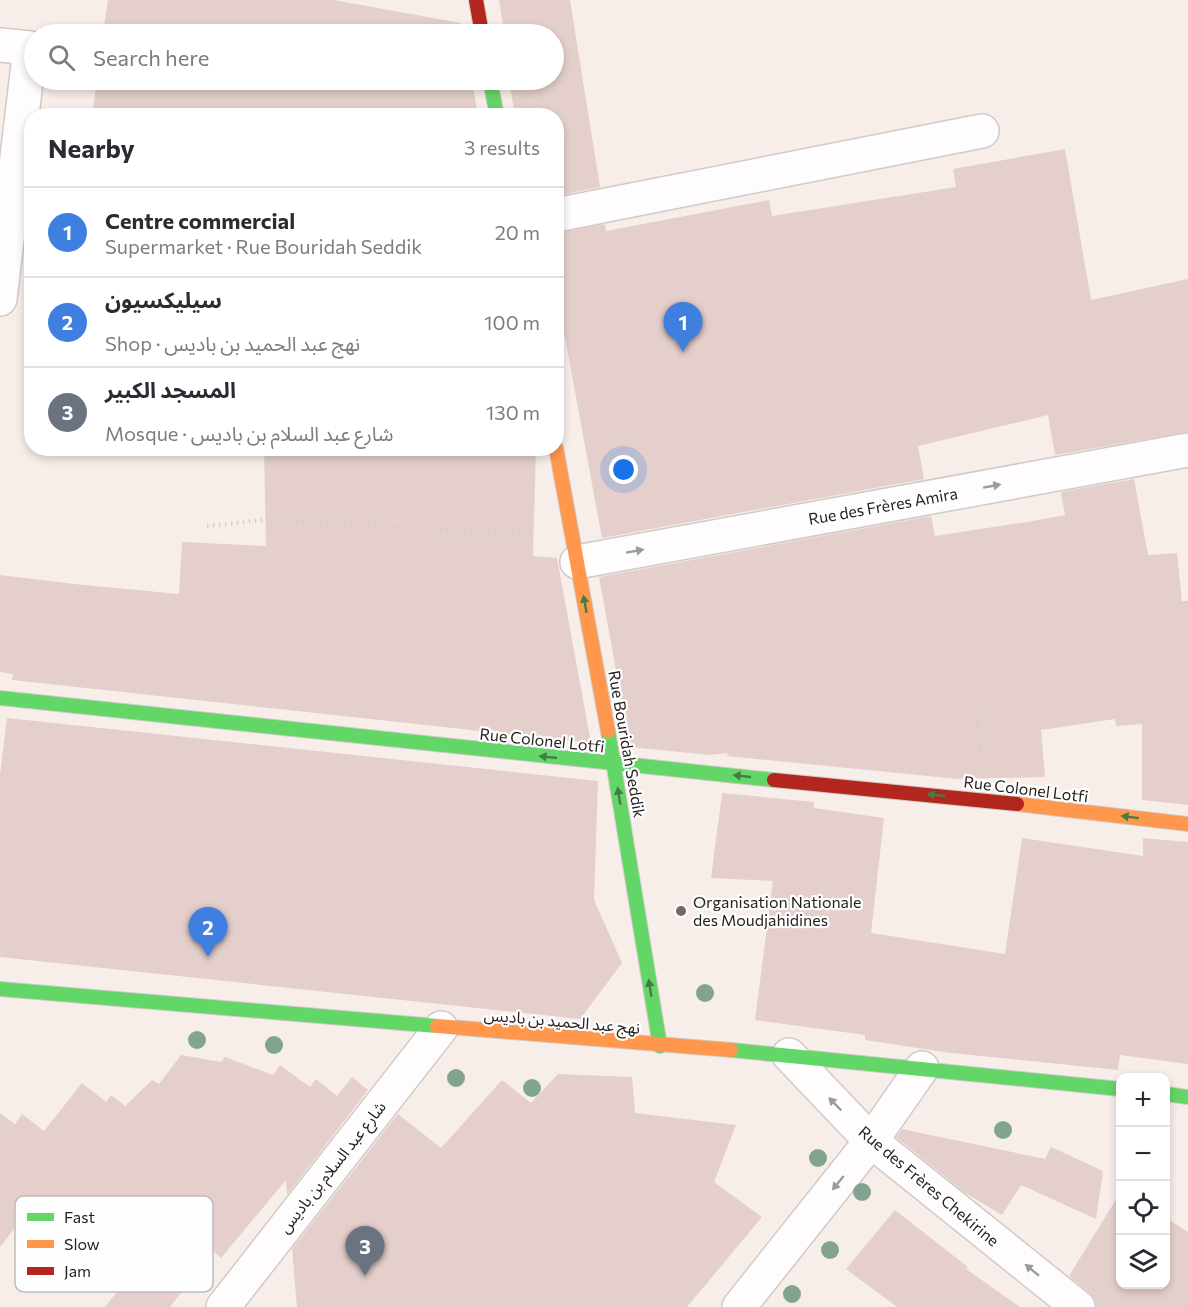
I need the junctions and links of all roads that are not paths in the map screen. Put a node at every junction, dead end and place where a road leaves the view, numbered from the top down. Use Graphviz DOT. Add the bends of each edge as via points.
graph roads {
  1 [pos="476,0"];
  2 [pos="480,24"];
  3 [pos="0,45"];
  4 [pos="24,47"];
  5 [pos="25,90"];
  6 [pos="492,90"];
  7 [pos="495,108"];
  8 [pos="982,131"];
  9 [pos="564,213"];
  10 [pos="0,298"];
  11 [pos="1188,450"];
  12 [pos="558,456"];
  13 [pos="575,549"];
  14 [pos="0,698"];
  15 [pos="614,764"];
  16 [pos="1188,824"];
  17 [pos="0,989"];
  18 [pos="441,1028"];
  19 [pos="660,1046"];
  20 [pos="789,1055"];
  21 [pos="922,1068"];
  22 [pos="1116,1089"];
  23 [pos="1170,1095"];
  24 [pos="1188,1097"];
  25 [pos="871,1141"];
  26 [pos="223,1307"];
  27 [pos="739,1307"];
  28 [pos="1078,1307"];
  1 -- 2 [label="main road"];
  3 -- 4 [label="street"];
  5 -- 10 [label="street"];
  6 -- 7 [label="main road"];
  8 -- 9 [label="street"];
  13 -- 11 [label="street, Rue des Frères Amira, one-way"];
  12 -- 13 [label="main road, Rue Bouridah Seddik"];
  15 -- 13 [label="main road, Rue Bouridah Seddik, one-way"];
  15 -- 14 [label="main road, Rue Colonel Lotfi, one-way"];
  16 -- 15 [label="main road, Rue Colonel Lotfi, one-way"];
  19 -- 15 [label="main road, Rue Bouridah Seddik, one-way"];
  17 -- 18 [label="main road, نهج عبد الحميد بن باديس"];
  18 -- 19 [label="main road, نهج عبد الحميد بن باديس"];
  18 -- 26 [label="street, شارع عبد السلام بن باديس"];
  19 -- 20 [label="main road, نهج عبد الحميد بن باديس"];
  20 -- 21 [label="main road, نهج عبد الحميد بن باديس"];
  25 -- 20 [label="street, Rue des Frères Chekirine, one-way"];
  21 -- 22 [label="main road, نهج عبد الحميد بن باديس"];
  21 -- 25 [label="street"];
  23 -- 24 [label="main road"];
  25 -- 27 [label="street, one-way"];
  28 -- 25 [label="street, Rue des Frères Chekirine, one-way"];
}
